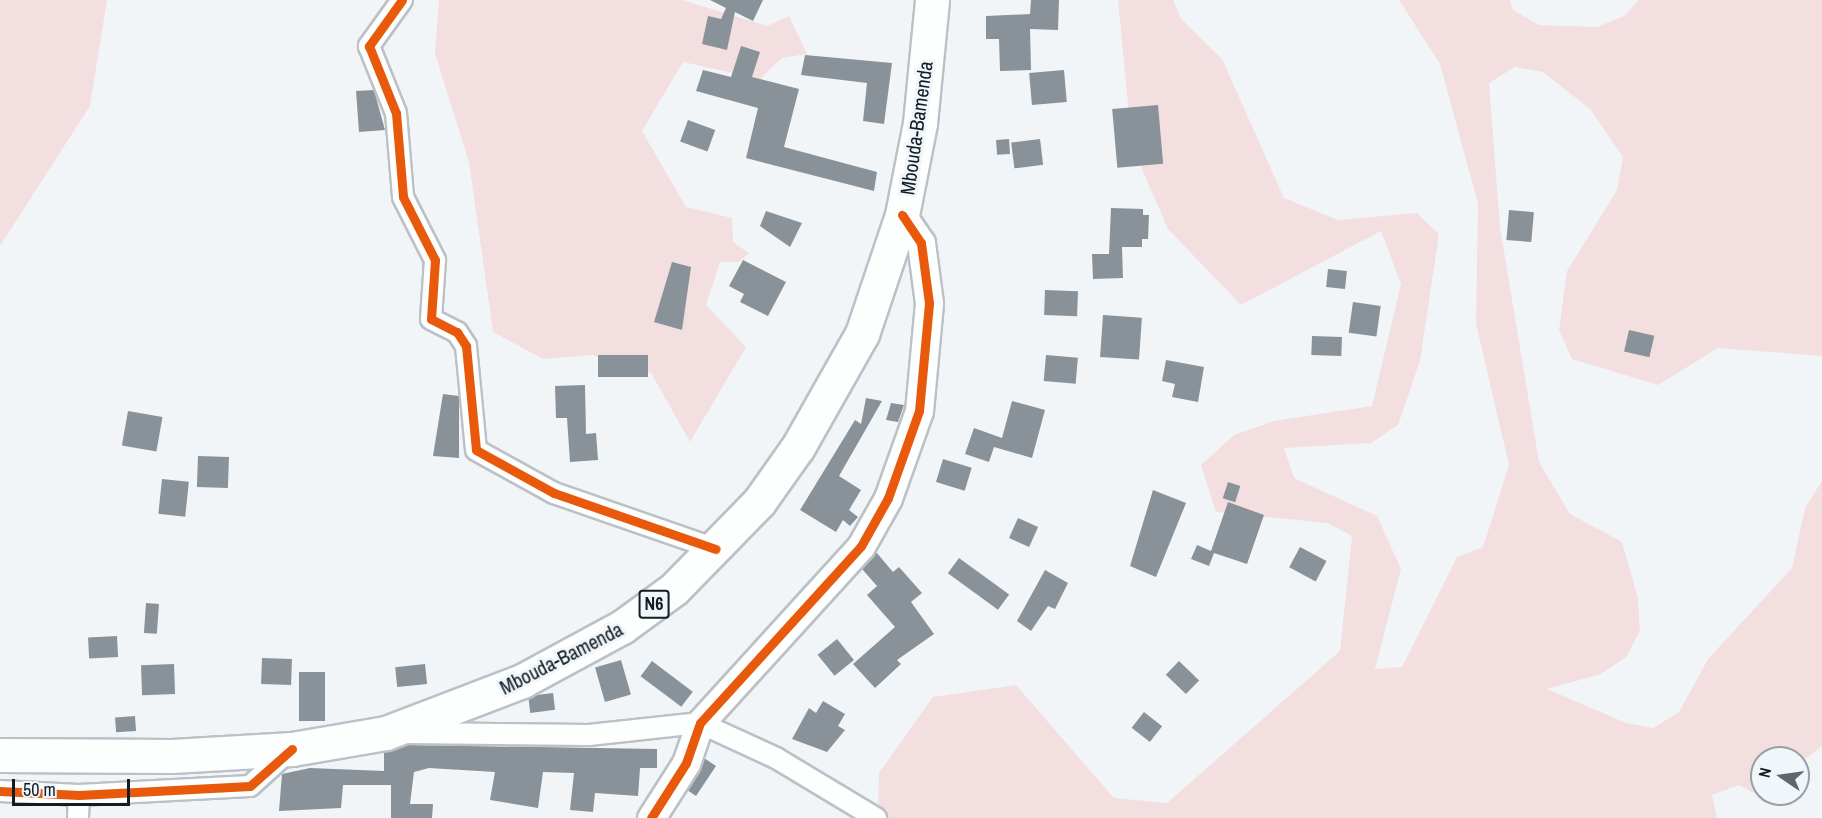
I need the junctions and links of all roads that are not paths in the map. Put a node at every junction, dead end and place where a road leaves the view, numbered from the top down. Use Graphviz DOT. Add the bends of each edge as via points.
graph roads {
  1 [pos="402,0"];
  2 [pos="932,0"];
  3 [pos="902,215"];
  4 [pos="716,549"];
  5 [pos="700,723"];
  6 [pos="386,733"];
  7 [pos="292,749"];
  8 [pos="0,755"];
  9 [pos="0,791"];
  10 [pos="79,795"];
  11 [pos="78,818"];
  12 [pos="651,818"];
  13 [pos="876,818"];
  1 -- 4 [label="street" via="369,46 396,113 403,197 435,260 431,319 464,338 476,450 554,493"];
  2 -- 3 [label="highway, Mbouda-Bamenda / N6" via="920,123"];
  3 -- 4 [label="highway, Mbouda-Bamenda / N6" via="862,334 834,386 759,502"];
  3 -- 5 [label="street" via="921,243 929,303 920,411 906,453 861,546"];
  4 -- 6 [label="highway, Mbouda-Bamenda / N6" via="674,589 622,627 522,681"];
  5 -- 6 [label="street" via="589,735"];
  5 -- 12 [label="street" via="686,763"];
  5 -- 13 [label="street" via="776,758"];
  6 -- 7 [label="highway, Mbouda-Bamenda / N6"];
  7 -- 8 [label="highway, Mbouda-Bamenda / N6" via="172,756"];
  7 -- 10 [label="street" via="250,786"];
  9 -- 10 [label="street"];
  10 -- 11 [label="street"];
}
